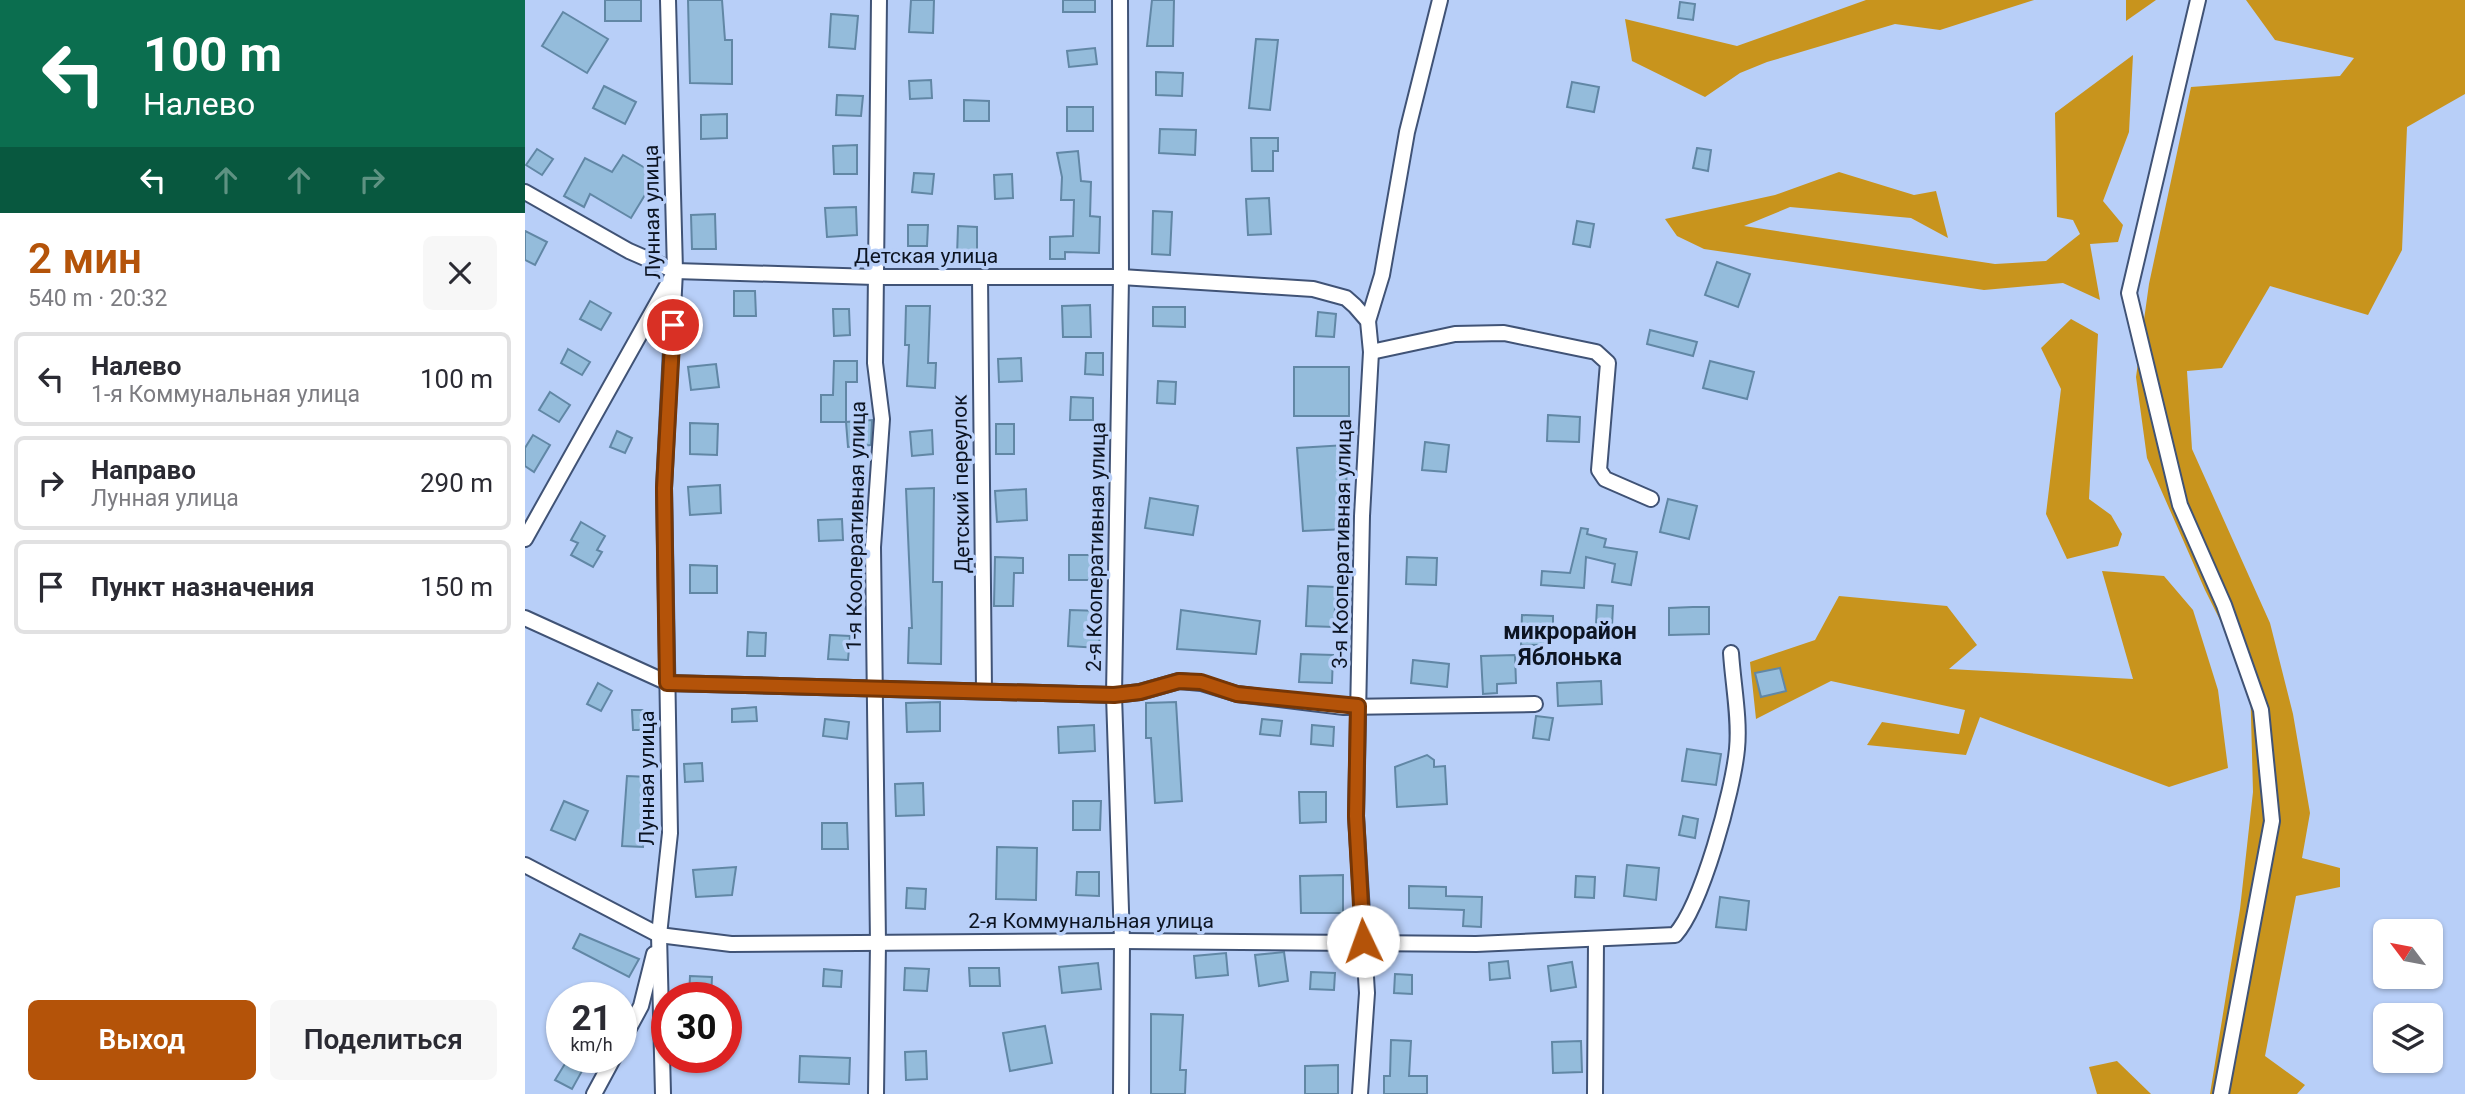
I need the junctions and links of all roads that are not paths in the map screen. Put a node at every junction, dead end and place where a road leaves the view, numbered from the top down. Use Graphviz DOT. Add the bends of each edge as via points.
graph roads {
  1 [pos="668,0"];
  2 [pos="879,0"];
  3 [pos="1121,0"];
  4 [pos="1440,0"];
  5 [pos="2199,0"];
  6 [pos="525,192"];
  7 [pos="675,271"];
  8 [pos="875,277"];
  9 [pos="980,277"];
  10 [pos="1121,277"];
  11 [pos="1368,321"];
  12 [pos="1371,352"];
  13 [pos="1651,499"];
  14 [pos="525,539"];
  15 [pos="525,618"];
  16 [pos="1731,653"];
  17 [pos="667,683"];
  18 [pos="984,690"];
  19 [pos="876,691"];
  20 [pos="1114,695"];
  21 [pos="1535,704"];
  22 [pos="1358,706"];
  23 [pos="525,865"];
  24 [pos="659,935"];
  25 [pos="1596,940"];
  26 [pos="1122,941"];
  27 [pos="1363,941"];
  28 [pos="878,943"];
  29 [pos="637,1013"];
  30 [pos="605,1073"];
  31 [pos="594,1094"];
  32 [pos="663,1094"];
  33 [pos="876,1094"];
  34 [pos="1121,1094"];
  35 [pos="1360,1094"];
  36 [pos="1595,1094"];
  37 [pos="2221,1094"];
  1 -- 7 [label="street, Лунная улица"];
  2 -- 8 [label="street, 1-я Кооперативная улица"];
  3 -- 10 [label="street, 2-я Кооперативная улица"];
  4 -- 11 [label="street" via="1407,132 1382,275"];
  5 -- 37 [label="street" via="2129,293 2180,505 2224,604 2261,710 2272,821"];
  6 -- 7 [label="street, Детская улица" via="629,251"];
  7 -- 8 [label="street, Детская улица"];
  7 -- 14 [label="street"];
  7 -- 17 [label="street, Лунная улица" via="664,488"];
  8 -- 9 [label="street, Детская улица"];
  8 -- 19 [label="street, 1-я Кооперативная улица" via="874,363 882,419 873,547"];
  9 -- 10 [label="street, Детская улица"];
  9 -- 18 [label="street, Детский переулок"];
  10 -- 11 [label="street, Детская улица" via="1313,289 1346,298"];
  10 -- 20 [label="street, 2-я Кооперативная улица"];
  11 -- 12 [label="street, 3-я Кооперативная улица"];
  12 -- 13 [label="street" via="1455,334 1504,333 1596,352 1608,363 1599,470 1605,479"];
  12 -- 22 [label="street, 3-я Кооперативная улица"];
  15 -- 17 [label="street"];
  16 -- 25 [label="street, 2-я Коммунальная улица" via="1737,748 1721,826 1687,921 1675,935"];
  17 -- 19 [label="street"];
  17 -- 24 [label="street, Лунная улица" via="670,833"];
  18 -- 19 [label="street"];
  18 -- 20 [label="street"];
  19 -- 28 [label="street, 1-я Кооперативная улица"];
  20 -- 22 [label="street" via="1179,681 1201,682 1237,694"];
  20 -- 26 [label="street, 2-я Кооперативная улица"];
  21 -- 22 [label="street"];
  22 -- 27 [label="street, 3-я Кооперативная улица" via="1356,816"];
  23 -- 24 [label="street, 2-я Коммунальная улица"];
  24 -- 28 [label="street, 2-я Коммунальная улица" via="731,944"];
  24 -- 29 [label="street"];
  24 -- 32 [label="street, Лунная улица"];
  25 -- 27 [label="street, 2-я Коммунальная улица"];
  25 -- 36 [label="street"];
  26 -- 27 [label="street, 2-я Коммунальная улица"];
  26 -- 28 [label="street, 2-я Коммунальная улица"];
  26 -- 34 [label="street, 2-я Кооперативная улица"];
  27 -- 35 [label="street, 3-я Кооперативная улица" via="1367,993"];
  28 -- 33 [label="street, 1-я Кооперативная улица"];
  30 -- 31 [label="street"];
}
